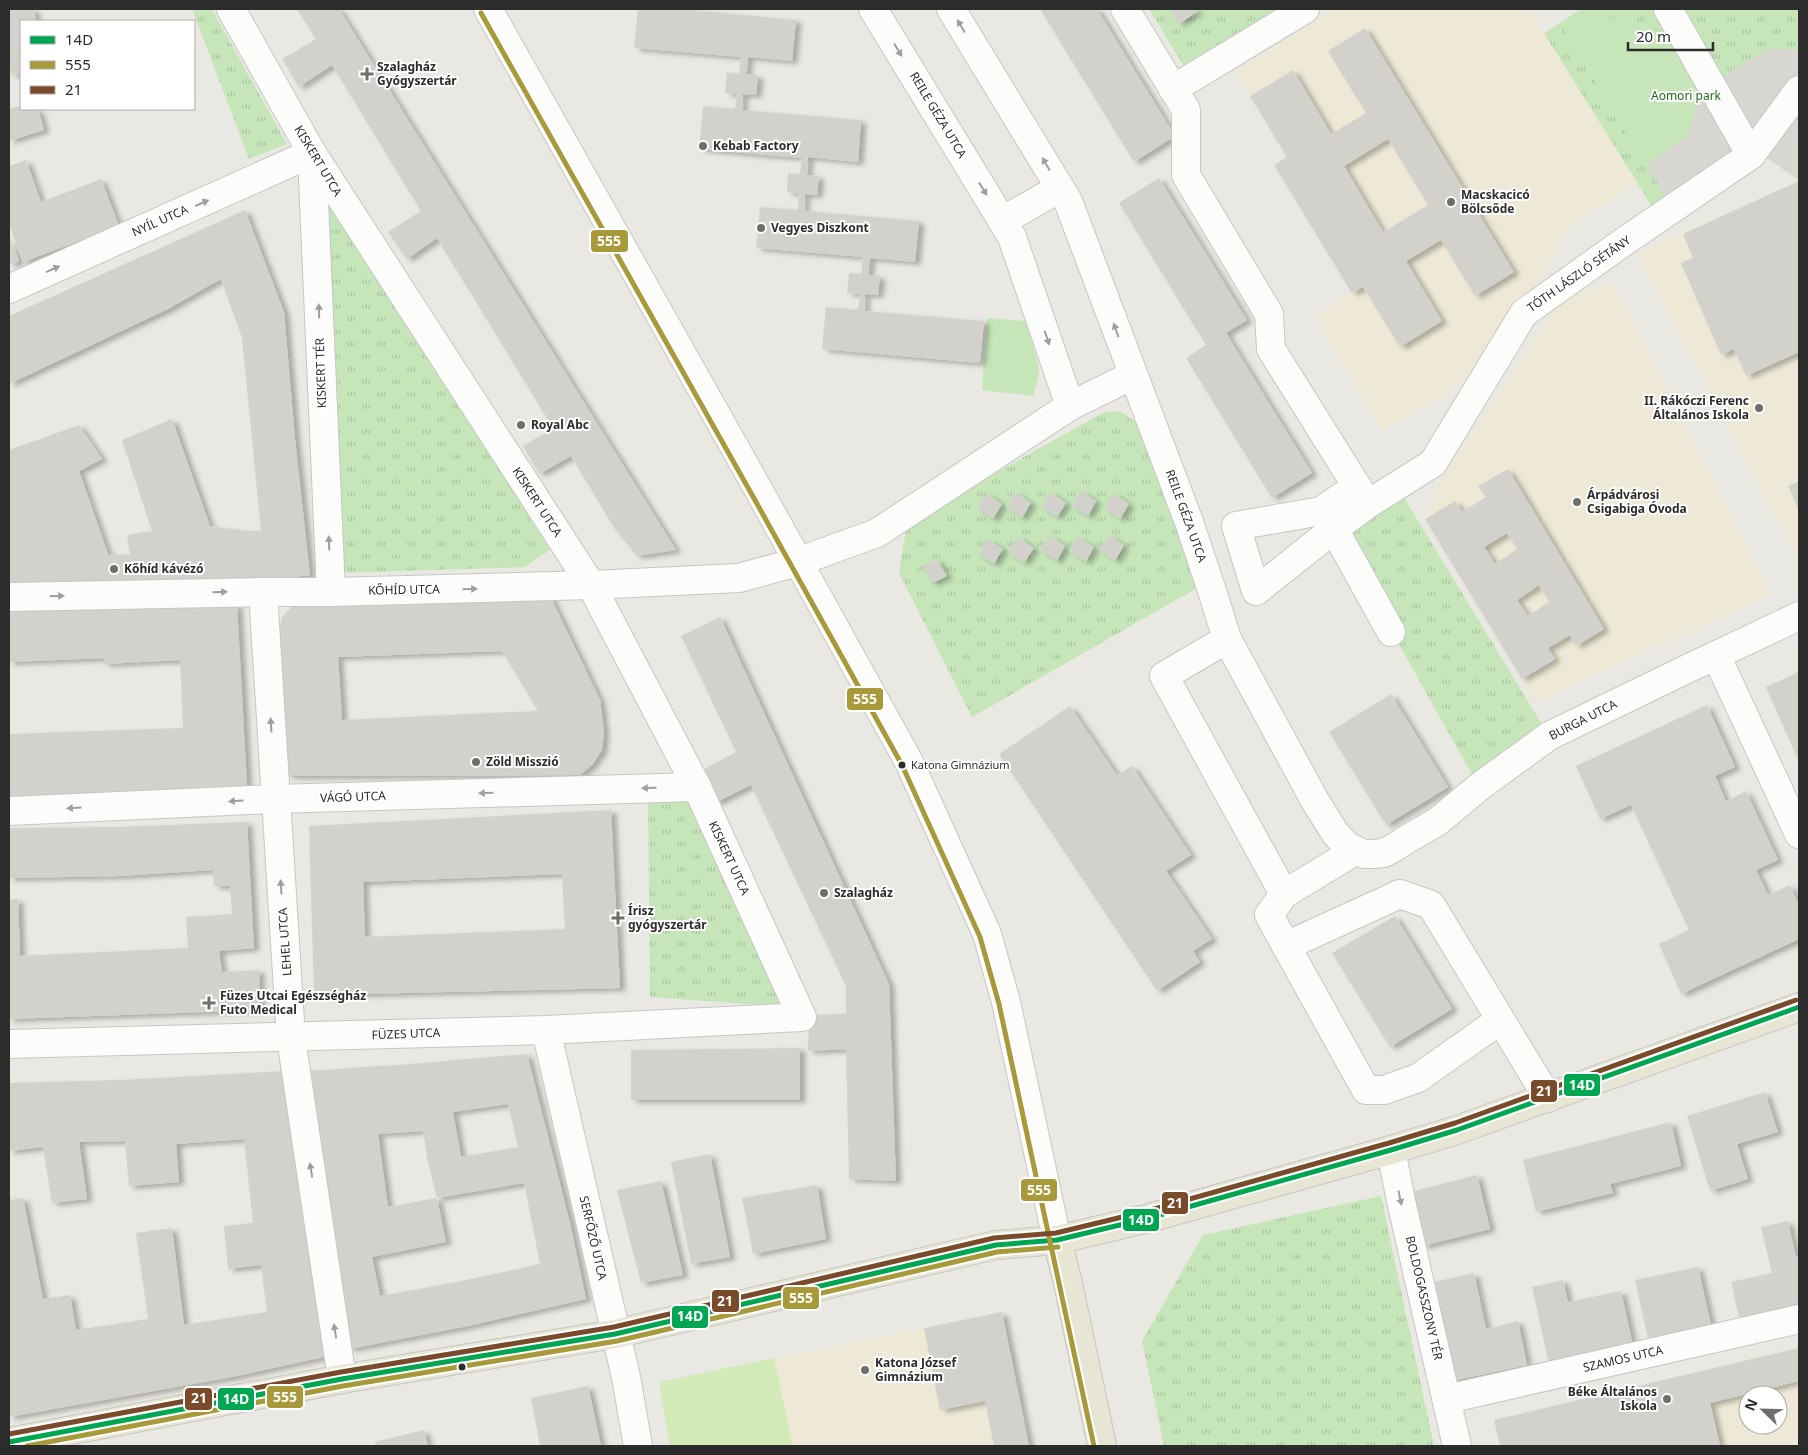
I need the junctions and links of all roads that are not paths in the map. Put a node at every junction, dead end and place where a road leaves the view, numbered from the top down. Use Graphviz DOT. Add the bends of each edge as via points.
graph roads {
  1 [pos="231,9"];
  2 [pos="488,9"];
  3 [pos="873,9"];
  4 [pos="951,9"];
  5 [pos="1125,9"];
  6 [pos="1305,9"];
  7 [pos="1668,9"];
  8 [pos="1174,88"];
  9 [pos="1799,90"];
  10 [pos="312,153"];
  11 [pos="1751,156"];
  12 [pos="1060,188"];
  13 [pos="1002,221"];
  14 [pos="9,289"];
  15 [pos="1133,375"];
  16 [pos="1070,406"];
  17 [pos="1362,495"];
  18 [pos="1334,529"];
  19 [pos="797,562"];
  20 [pos="592,586"];
  21 [pos="263,592"];
  22 [pos="331,592"];
  23 [pos="9,597"];
  24 [pos="1799,616"];
  25 [pos="1391,632"];
  26 [pos="1226,639"];
  27 [pos="1716,655"];
  28 [pos="697,787"];
  29 [pos="276,799"];
  30 [pos="9,811"];
  31 [pos="1796,820"];
  32 [pos="1345,842"];
  33 [pos="1284,894"];
  34 [pos="1286,946"];
  35 [pos="1799,1007"];
  36 [pos="802,1017"];
  37 [pos="1500,1020"];
  38 [pos="546,1030"];
  39 [pos="291,1038"];
  40 [pos="9,1044"];
  41 [pos="1548,1098"];
  42 [pos="1391,1150"];
  43 [pos="1057,1240"];
  44 [pos="1799,1320"];
  45 [pos="615,1334"];
  46 [pos="342,1379"];
  47 [pos="1447,1399"];
  48 [pos="9,1442"];
  49 [pos="638,1446"];
  50 [pos="1102,1446"];
  51 [pos="1457,1446"];
  1 -- 10 [label="street, KISKERT UTCA"];
  2 -- 19 [label="street"];
  3 -- 13 [label="street, REILE GÉZA UTCA, one-way"];
  12 -- 4 [label="street, REILE GÉZA UTCA, one-way"];
  5 -- 8 [label="street"];
  6 -- 8 [label="street"];
  7 -- 11 [label="street"];
  8 -- 17 [label="street" via="1186,110 1186,175 1269,314 1271,349"];
  9 -- 11 [label="street, TÓTH LÁSZLÓ SÉTÁNY"];
  14 -- 10 [label="street, NYÍL UTCA, one-way"];
  10 -- 20 [label="street, KISKERT UTCA"];
  22 -- 10 [label="street, KISKERT TÉR, one-way"];
  11 -- 17 [label="street, TÓTH LÁSZLÓ SÉTÁNY" via="1524,313 1433,463"];
  12 -- 13 [label="street"];
  15 -- 12 [label="street, REILE GÉZA UTCA, one-way" via="1068,201"];
  13 -- 16 [label="street, REILE GÉZA UTCA, one-way" via="1012,237"];
  15 -- 16 [label="street, KŐHÍD UTCA"];
  15 -- 26 [label="street, REILE GÉZA UTCA" via="1189,522"];
  16 -- 19 [label="street, KŐHÍD UTCA" via="877,533"];
  17 -- 18 [label="street"];
  17 -- 18 [label="street" via="1321,511 1236,526 1256,591"];
  18 -- 25 [label="street"];
  19 -- 20 [label="street, KŐHÍD UTCA" via="739,578"];
  19 -- 43 [label="street" via="909,762 987,934 1006,1002"];
  22 -- 20 [label="street, KŐHÍD UTCA, one-way"];
  20 -- 28 [label="street, KISKERT UTCA"];
  21 -- 22 [label="street, KŐHÍD UTCA"];
  23 -- 21 [label="street, KŐHÍD UTCA, one-way"];
  29 -- 21 [label="street, LEHEL UTCA, one-way"];
  24 -- 27 [label="street, BURGA UTCA"];
  26 -- 32 [label="street, REILE GÉZA UTCA" via="1314,799"];
  26 -- 33 [label="street" via="1164,676"];
  27 -- 31 [label="street"];
  27 -- 32 [label="street, BURGA UTCA" via="1549,736 1437,822 1384,853 1364,854"];
  28 -- 29 [label="street, VÁGÓ UTCA, one-way"];
  28 -- 36 [label="street, KISKERT UTCA"];
  29 -- 30 [label="street, VÁGÓ UTCA, one-way"];
  39 -- 29 [label="street, LEHEL UTCA, one-way"];
  32 -- 33 [label="street"];
  33 -- 34 [label="street" via="1269,915"];
  34 -- 37 [label="street" via="1400,894 1431,905"];
  34 -- 37 [label="street" via="1366,1090 1384,1090 1418,1078"];
  35 -- 41 [label="main road"];
  36 -- 38 [label="street, FÜZES UTCA"];
  37 -- 41 [label="street"];
  38 -- 39 [label="street, FÜZES UTCA"];
  38 -- 45 [label="street, SERFŐZŐ UTCA"];
  39 -- 40 [label="street, FÜZES UTCA"];
  46 -- 39 [label="street, LEHEL UTCA, one-way"];
  41 -- 42 [label="main road"];
  42 -- 43 [label="main road" via="1149,1218"];
  42 -- 47 [label="street, BOLDOGASSZONY TÉR, one-way"];
  43 -- 45 [label="main road" via="996,1245"];
  43 -- 50 [label="main road"];
  44 -- 47 [label="street, SZAMOS UTCA"];
  45 -- 46 [label="main road"];
  45 -- 49 [label="street, SERFŐZŐ UTCA"];
  46 -- 48 [label="main road"];
  47 -- 51 [label="street, BOLDOGASSZONY TÉR"];
}
